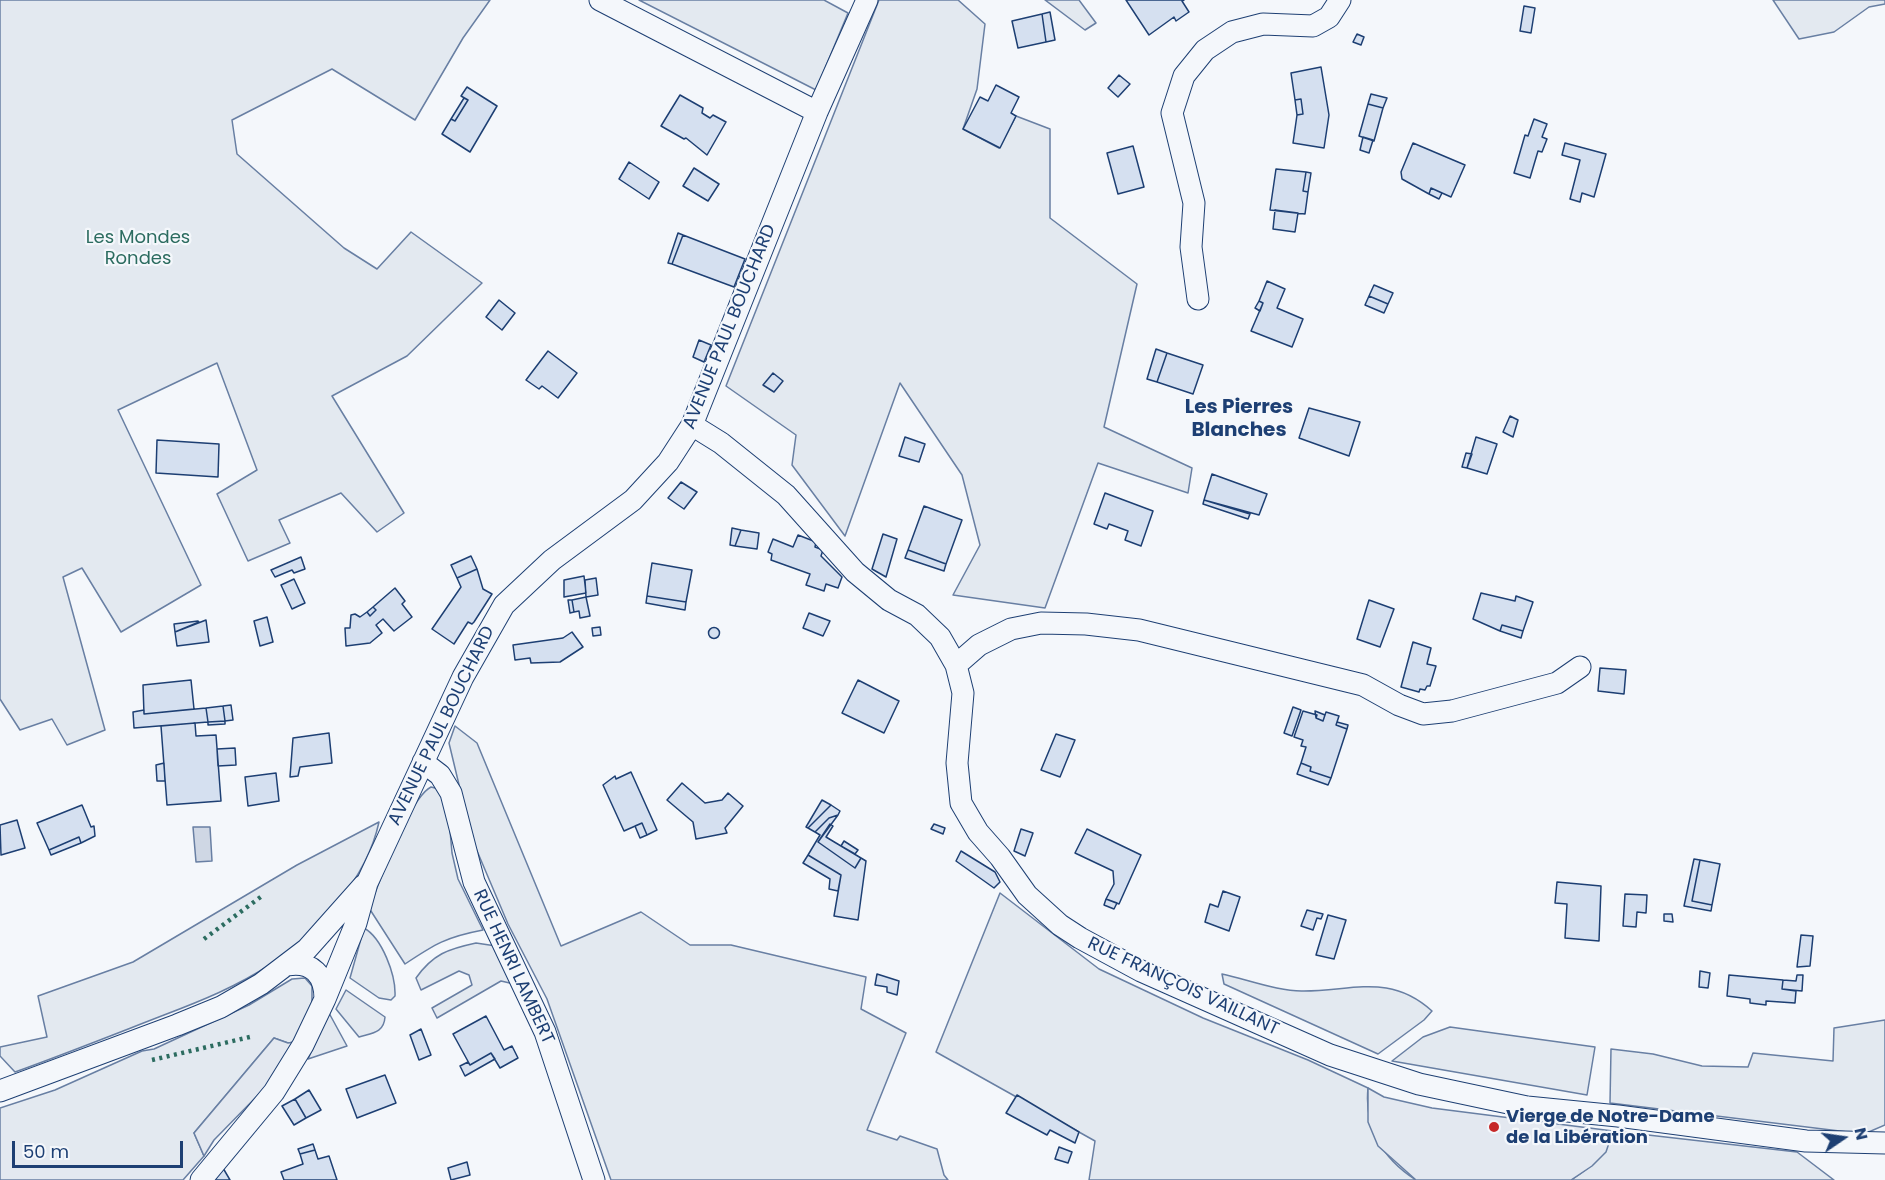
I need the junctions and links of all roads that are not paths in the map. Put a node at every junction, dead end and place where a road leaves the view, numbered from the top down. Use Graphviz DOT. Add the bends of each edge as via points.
graph roads {
  1 [pos="600,0"];
  2 [pos="867,0"];
  3 [pos="1340,0"];
  4 [pos="817,112"];
  5 [pos="1198,299"];
  6 [pos="692,425"];
  7 [pos="956,665"];
  8 [pos="1580,668"];
  9 [pos="423,762"];
  10 [pos="366,883"];
  11 [pos="288,965"];
  12 [pos="325,999"];
  13 [pos="0,1091"];
  14 [pos="1885,1143"];
  15 [pos="201,1180"];
  16 [pos="594,1180"];
  1 -- 4 [label="street"];
  2 -- 4 [label="street, AVENUE PAUL BOUCHARD"];
  3 -- 5 [label="street" via="1329,17 1313,26 1263,24 1232,32 1205,50 1184,76 1172,113 1194,203 1191,247"];
  4 -- 6 [label="street, AVENUE PAUL BOUCHARD"];
  6 -- 7 [label="street, RUE FRANÇOIS VAILLANT" via="786,495 855,572 889,600 930,625"];
  6 -- 9 [label="street, AVENUE PAUL BOUCHARD" via="668,462 633,500 552,560 504,604 463,677"];
  7 -- 8 [label="street" via="979,645 1011,629 1041,623 1086,624 1139,630 1363,685 1423,714 1452,711 1557,682"];
  7 -- 14 [label="street, RUE FRANÇOIS VAILLANT" via="964,707 957,777 961,803 969,818 1014,880 1041,909 1080,938 1141,970 1330,1055 1466,1095 1527,1107 1752,1135"];
  9 -- 10 [label="street, AVENUE PAUL BOUCHARD"];
  9 -- 16 [label="street, RUE HENRI LAMBERT" via="440,775 451,793 474,882 545,1032"];
  10 -- 11 [label="street"];
  10 -- 12 [label="street" via="356,923"];
  11 -- 12 [label="street" via="299,963 313,968 322,979"];
  11 -- 13 [label="street" via="221,1006"];
  12 -- 15 [label="street" via="274,1092"];
}
